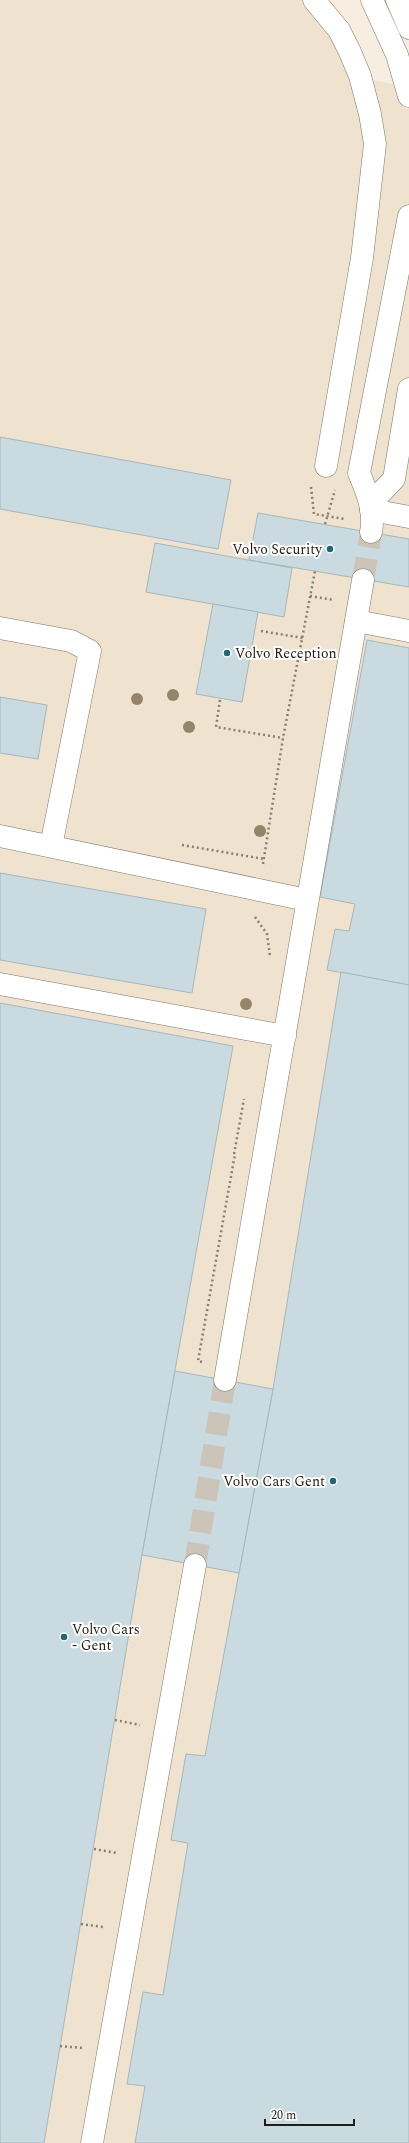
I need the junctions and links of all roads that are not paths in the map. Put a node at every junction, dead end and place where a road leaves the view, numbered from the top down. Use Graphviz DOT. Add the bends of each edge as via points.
graph roads {
  1 [pos="314,0"];
  2 [pos="372,0"];
  3 [pos="397,0"];
  4 [pos="409,28"];
  5 [pos="409,96"];
  6 [pos="409,216"];
  7 [pos="409,389"];
  8 [pos="331,474"];
  9 [pos="371,507"];
  10 [pos="409,517"];
  11 [pos="371,532"];
  12 [pos="363,580"];
  13 [pos="356,622"];
  14 [pos="0,628"];
  15 [pos="409,631"];
  16 [pos="0,836"];
  17 [pos="51,846"];
  18 [pos="307,900"];
  19 [pos="0,984"];
  20 [pos="285,1036"];
  21 [pos="225,1380"];
  22 [pos="194,1565"];
  23 [pos="92,2143"];
  1 -- 8 [label="lane" via="339,30 350,52 360,76 375,144 362,258"];
  2 -- 5 [label="lane" via="398,55"];
  3 -- 4 [label="lane"];
  6 -- 9 [label="lane" via="359,473"];
  7 -- 9 [label="lane" via="394,479"];
  9 -- 10 [label="lane"];
  9 -- 11 [label="lane"];
  12 -- 13 [label="lane"];
  13 -- 15 [label="lane"];
  13 -- 18 [label="lane"];
  14 -- 17 [label="lane" via="71,641 90,651"];
  16 -- 17 [label="lane"];
  17 -- 18 [label="lane"];
  18 -- 20 [label="lane"];
  19 -- 20 [label="lane"];
  20 -- 21 [label="lane"];
  22 -- 23 [label="lane"];
}
